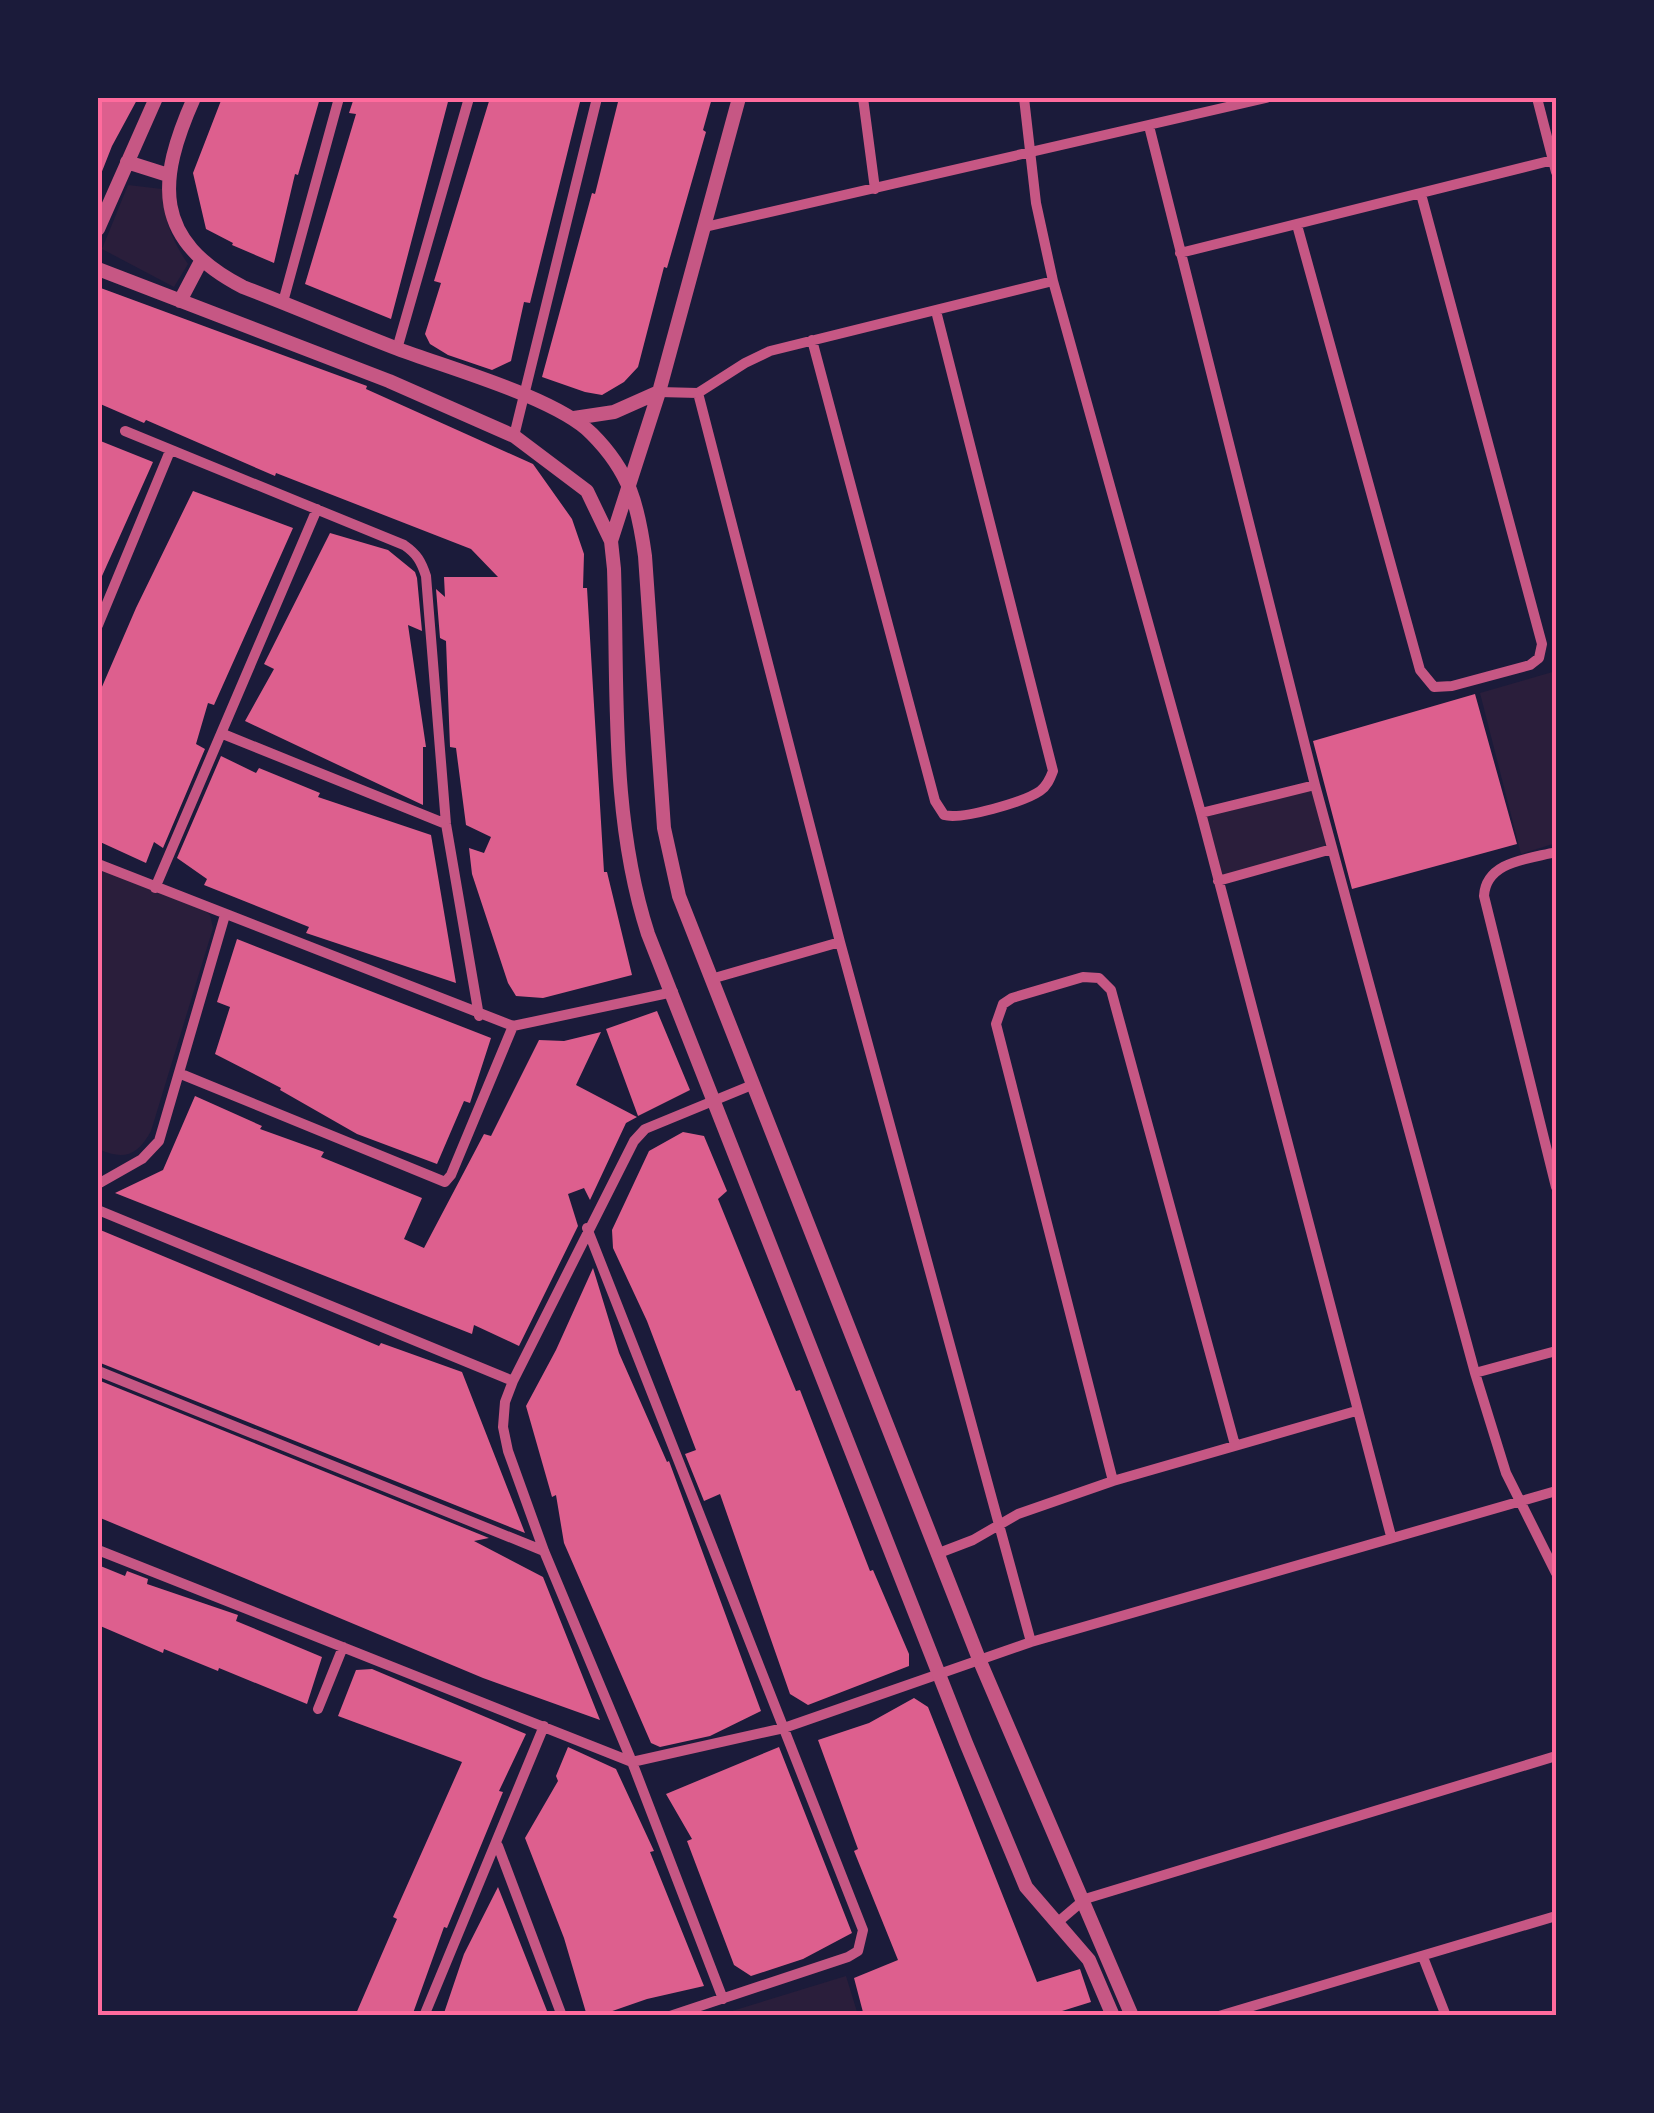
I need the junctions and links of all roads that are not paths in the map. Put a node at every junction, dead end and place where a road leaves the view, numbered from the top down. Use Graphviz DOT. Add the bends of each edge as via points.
graph roads {
  1 [pos="156,98"];
  2 [pos="194,98"];
  3 [pos="339,98"];
  4 [pos="469,98"];
  5 [pos="596,98"];
  6 [pos="739,98"];
  7 [pos="863,98"];
  8 [pos="1024,98"];
  9 [pos="1199,98"];
  10 [pos="1266,98"];
  11 [pos="1537,98"];
  12 [pos="1202,113"];
  13 [pos="1149,126"];
  14 [pos="1030,154"];
  15 [pos="127,162"];
  16 [pos="1555,166"];
  17 [pos="168,175"];
  18 [pos="876,190"];
  19 [pos="1421,194"];
  20 [pos="1297,225"];
  21 [pos="704,227"];
  22 [pos="98,229"];
  23 [pos="1180,254"];
  24 [pos="201,261"];
  25 [pos="98,269"];
  26 [pos="1054,281"];
  27 [pos="180,301"];
  28 [pos="283,302"];
  29 [pos="936,311"];
  30 [pos="812,340"];
  31 [pos="398,349"];
  32 [pos="659,392"];
  33 [pos="698,393"];
  34 [pos="524,396"];
  35 [pos="574,418"];
  36 [pos="125,432"];
  37 [pos="514,436"];
  38 [pos="170,451"];
  39 [pos="630,484"];
  40 [pos="317,509"];
  41 [pos="611,540"];
  42 [pos="98,625"];
  43 [pos="222,734"];
  44 [pos="1315,784"];
  45 [pos="1201,814"];
  46 [pos="446,824"];
  47 [pos="1332,849"];
  48 [pos="1556,852"];
  49 [pos="98,864"];
  50 [pos="1218,881"];
  51 [pos="155,888"];
  52 [pos="226,915"];
  53 [pos="840,942"];
  54 [pos="711,979"];
  55 [pos="672,992"];
  56 [pos="479,1016"];
  57 [pos="512,1026"];
  58 [pos="181,1074"];
  59 [pos="752,1085"];
  60 [pos="713,1099"];
  61 [pos="98,1184"];
  62 [pos="1556,1188"];
  63 [pos="98,1210"];
  64 [pos="587,1228"];
  65 [pos="1556,1351"];
  66 [pos="98,1371"];
  67 [pos="1475,1373"];
  68 [pos="512,1380"];
  69 [pos="1356,1411"];
  70 [pos="1235,1445"];
  71 [pos="1114,1481"];
  72 [pos="1556,1491"];
  73 [pos="1520,1502"];
  74 [pos="998,1525"];
  75 [pos="1391,1536"];
  76 [pos="98,1550"];
  77 [pos="544,1550"];
  78 [pos="939,1553"];
  79 [pos="1556,1573"];
  80 [pos="1031,1642"];
  81 [pos="343,1647"];
  82 [pos="979,1659"];
  83 [pos="939,1673"];
  84 [pos="318,1709"];
  85 [pos="544,1726"];
  86 [pos="784,1728"];
  87 [pos="1556,1756"];
  88 [pos="632,1762"];
  89 [pos="498,1845"];
  90 [pos="1085,1899"];
  91 [pos="1556,1916"];
  92 [pos="1058,1922"];
  93 [pos="1424,1957"];
  94 [pos="723,1999"];
  95 [pos="424,2016"];
  96 [pos="562,2016"];
  97 [pos="670,2016"];
  98 [pos="1114,2016"];
  99 [pos="1132,2016"];
  100 [pos="1220,2016"];
  101 [pos="1446,2016"];
  1 -- 15 [label="street"];
  2 -- 17 [label="street"];
  3 -- 28 [label="street"];
  4 -- 31 [label="street"];
  5 -- 34 [label="street"];
  6 -- 21 [label="street"];
  7 -- 18 [label="street"];
  8 -- 14 [label="street"];
  9 -- 12 [label="street"];
  10 -- 12 [label="street"];
  11 -- 16 [label="street"];
  12 -- 13 [label="street"];
  13 -- 14 [label="street"];
  13 -- 23 [label="street"];
  14 -- 18 [label="street"];
  14 -- 26 [label="street"];
  15 -- 17 [label="street"];
  15 -- 22 [label="street"];
  16 -- 19 [label="street"];
  17 -- 24 [label="street" via="172,214"];
  18 -- 21 [label="street"];
  19 -- 20 [label="street"];
  19 -- 20 [label="street" via="1542,644 1530,665 1452,686 1434,687 1420,670"];
  20 -- 23 [label="street"];
  21 -- 32 [label="street"];
  23 -- 44 [label="street"];
  24 -- 27 [label="street"];
  24 -- 28 [label="street"];
  25 -- 27 [label="street"];
  26 -- 29 [label="street"];
  26 -- 45 [label="street"];
  27 -- 37 [label="street"];
  28 -- 31 [label="street"];
  29 -- 30 [label="street"];
  29 -- 30 [label="street" via="1052,759 1050,781 1034,794 962,817 944,815 935,801"];
  30 -- 33 [label="street" via="758,357"];
  31 -- 34 [label="street"];
  32 -- 33 [label="street"];
  32 -- 35 [label="street" via="614,412"];
  32 -- 39 [label="street"];
  33 -- 53 [label="street"];
  34 -- 35 [label="street"];
  34 -- 37 [label="street"];
  35 -- 39 [label="street"];
  36 -- 38 [label="street"];
  37 -- 41 [label="street" via="587,490"];
  38 -- 40 [label="street"];
  38 -- 42 [label="street"];
  39 -- 41 [label="street"];
  39 -- 54 [label="street" via="645,556 664,828 679,896"];
  40 -- 43 [label="street"];
  40 -- 46 [label="street" via="404,545 422,562"];
  41 -- 55 [label="street" via="627,858"];
  43 -- 46 [label="street"];
  43 -- 51 [label="street"];
  44 -- 45 [label="street"];
  44 -- 47 [label="street"];
  45 -- 50 [label="street"];
  46 -- 56 [label="street"];
  47 -- 50 [label="street"];
  47 -- 67 [label="street"];
  48 -- 62 [label="street" via="1506,866 1490,876 1484,896"];
  49 -- 51 [label="street"];
  50 -- 69 [label="street"];
  51 -- 52 [label="street"];
  52 -- 56 [label="street"];
  52 -- 58 [label="street"];
  53 -- 54 [label="street"];
  53 -- 74 [label="street"];
  54 -- 59 [label="street"];
  55 -- 57 [label="street"];
  55 -- 60 [label="street"];
  56 -- 57 [label="street"];
  57 -- 58 [label="street" via="445,1182"];
  58 -- 61 [label="street" via="159,1141"];
  59 -- 60 [label="street"];
  59 -- 78 [label="street"];
  60 -- 64 [label="street" via="644,1128"];
  60 -- 83 [label="street"];
  63 -- 68 [label="street"];
  64 -- 68 [label="street"];
  64 -- 86 [label="street"];
  65 -- 67 [label="street"];
  66 -- 77 [label="street"];
  67 -- 73 [label="street"];
  68 -- 77 [label="street" via="502,1427"];
  69 -- 70 [label="street"];
  69 -- 75 [label="street"];
  70 -- 71 [label="street"];
  70 -- 71 [label="street" via="1111,990 1099,978 1082,977 1012,998 996,1024"];
  71 -- 74 [label="street"];
  72 -- 73 [label="street"];
  73 -- 75 [label="street"];
  73 -- 79 [label="street"];
  74 -- 78 [label="street"];
  74 -- 80 [label="street"];
  75 -- 80 [label="street"];
  76 -- 81 [label="street"];
  77 -- 88 [label="street"];
  78 -- 82 [label="street"];
  80 -- 82 [label="street"];
  81 -- 84 [label="street"];
  81 -- 85 [label="street"];
  82 -- 83 [label="street"];
  82 -- 90 [label="street"];
  83 -- 86 [label="street"];
  83 -- 92 [label="street" via="1026,1887"];
  85 -- 88 [label="street"];
  85 -- 89 [label="street"];
  86 -- 88 [label="street"];
  86 -- 94 [label="street" via="863,1941 848,1957"];
  87 -- 90 [label="street"];
  88 -- 94 [label="street"];
  89 -- 95 [label="street"];
  89 -- 96 [label="street"];
  90 -- 92 [label="street"];
  90 -- 99 [label="street"];
  91 -- 93 [label="street"];
  92 -- 98 [label="street" via="1089,1960"];
  93 -- 100 [label="street"];
  93 -- 101 [label="street"];
  94 -- 97 [label="street"];
}
